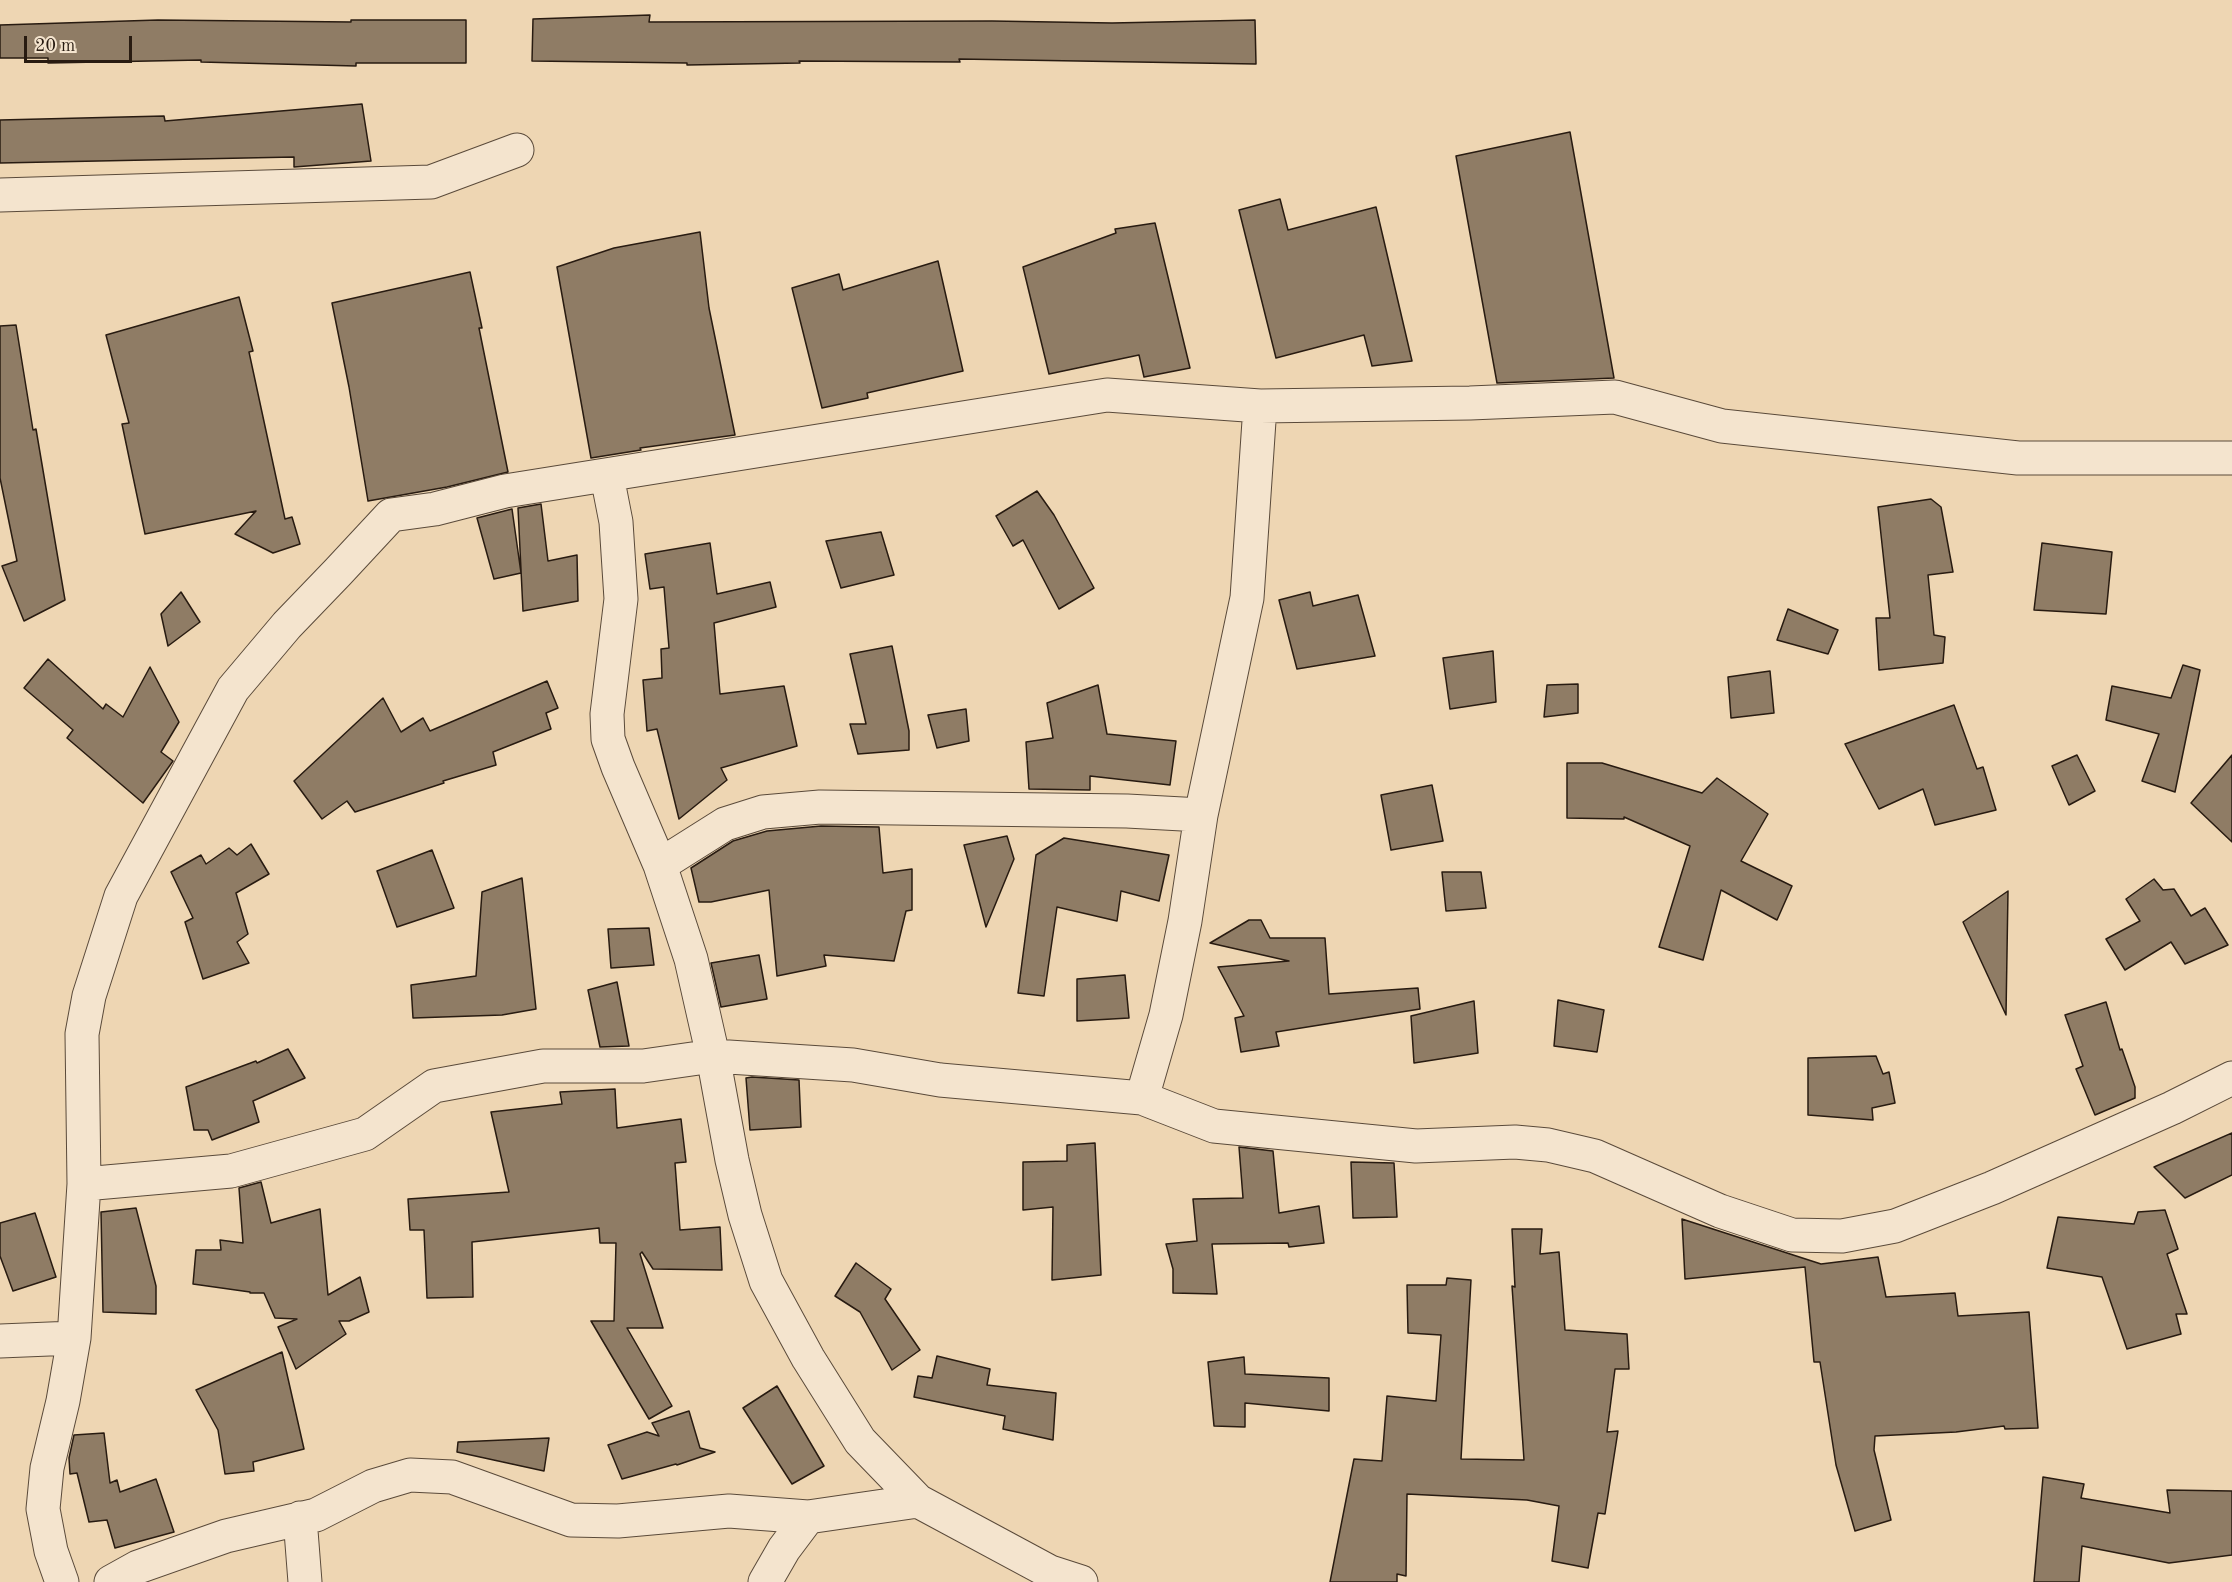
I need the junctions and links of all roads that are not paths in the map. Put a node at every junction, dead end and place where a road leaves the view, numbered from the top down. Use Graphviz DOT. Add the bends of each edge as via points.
graph roads {
  1 [pos="518,150"];
  2 [pos="0,195"];
  3 [pos="1260,406"];
  4 [pos="2232,458"];
  5 [pos="607,476"];
  6 [pos="1201,815"];
  7 [pos="660,865"];
  8 [pos="713,1056"];
  9 [pos="2232,1078"];
  10 [pos="1142,1098"];
  11 [pos="84,1184"];
  12 [pos="74,1338"];
  13 [pos="0,1341"];
  14 [pos="918,1501"];
  15 [pos="808,1517"];
  16 [pos="300,1518"];
  17 [pos="62,1582"];
  18 [pos="111,1582"];
  19 [pos="305,1582"];
  20 [pos="765,1582"];
  21 [pos="1081,1582"];
  1 -- 2 [label="street" via="431,182"];
  3 -- 4 [label="street" via="1615,397 1722,426 2018,458"];
  3 -- 5 [label="street" via="1107,395"];
  3 -- 6 [label="street" via="1247,598"];
  5 -- 7 [label="street" via="616,522 621,600 607,714 608,739"];
  5 -- 11 [label="street" via="505,491 391,516 287,625 233,689 121,896 89,996 82,1034"];
  6 -- 7 [label="street" via="820,807 763,812 725,824"];
  6 -- 10 [label="street" via="1166,1015"];
  7 -- 8 [label="street" via="691,959"];
  8 -- 10 [label="street" via="854,1065 940,1080"];
  8 -- 11 [label="street" via="643,1066 543,1066 434,1086 365,1134 231,1171"];
  8 -- 14 [label="street" via="732,1160 766,1281 860,1441"];
  9 -- 10 [label="street" via="1992,1188 1895,1226 1842,1236 1792,1235 1720,1211 1594,1156 1548,1145 1515,1142 1416,1146 1214,1126"];
  11 -- 12 [label="street"];
  12 -- 13 [label="street"];
  12 -- 17 [label="street" via="47,1468 43,1509"];
  14 -- 15 [label="street"];
  14 -- 21 [label="street" via="1050,1572"];
  15 -- 16 [label="street" via="729,1511 618,1521 571,1520 452,1477 410,1475 373,1486 316,1515"];
  15 -- 20 [label="street"];
  16 -- 18 [label="street" via="226,1536 138,1567"];
  16 -- 19 [label="street"];
}
